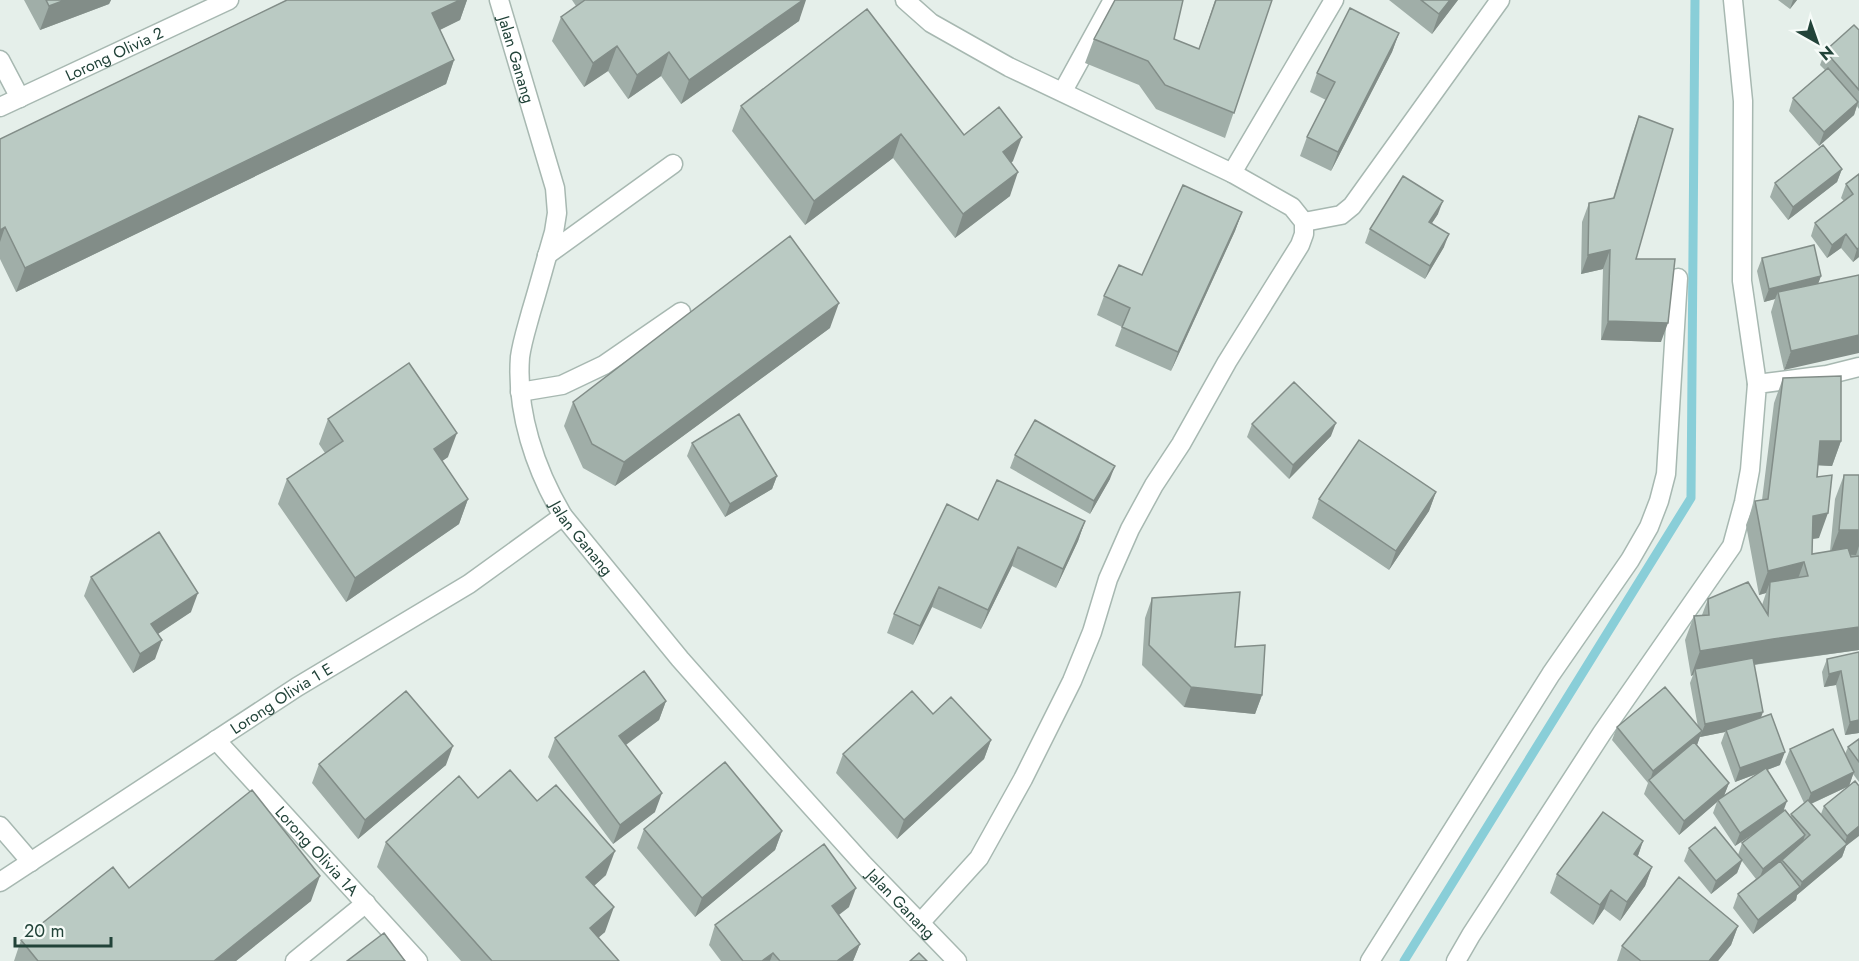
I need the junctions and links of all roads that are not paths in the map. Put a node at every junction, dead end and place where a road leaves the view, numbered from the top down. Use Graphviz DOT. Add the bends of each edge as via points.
graph roads {
  1 [pos="229,0"];
  2 [pos="500,0"];
  3 [pos="905,0"];
  4 [pos="1113,0"];
  5 [pos="1334,0"];
  6 [pos="1500,0"];
  7 [pos="1733,0"];
  8 [pos="0,60"];
  9 [pos="1063,92"];
  10 [pos="20,98"];
  11 [pos="0,107"];
  12 [pos="673,165"];
  13 [pos="1232,172"];
  14 [pos="1304,222"];
  15 [pos="547,255"];
  16 [pos="1678,278"];
  17 [pos="681,312"];
  18 [pos="1857,373"];
  19 [pos="1757,384"];
  20 [pos="520,392"];
  21 [pos="562,516"];
  22 [pos="216,740"];
  23 [pos="0,826"];
  24 [pos="31,862"];
  25 [pos="0,882"];
  26 [pos="366,903"];
  27 [pos="921,922"];
  28 [pos="295,961"];
  29 [pos="418,961"];
  30 [pos="957,961"];
  31 [pos="1370,961"];
  32 [pos="1456,961"];
  1 -- 10 [label="street, Lorong Olivia 2"];
  2 -- 15 [label="street, Jalan Ganang" via="555,188 557,213"];
  3 -- 9 [label="street" via="931,23"];
  4 -- 9 [label="street"];
  5 -- 13 [label="street"];
  6 -- 14 [label="street" via="1352,206 1341,215"];
  7 -- 19 [label="street" via="1743,101 1742,281"];
  8 -- 10 [label="street"];
  9 -- 13 [label="street"];
  10 -- 11 [label="street, Lorong Olivia 2"];
  12 -- 15 [label="street"];
  13 -- 14 [label="street" via="1292,207"];
  14 -- 27 [label="street" via="1300,245 1130,529 1072,681 1023,779 979,858"];
  15 -- 20 [label="street, Jalan Ganang" via="520,355"];
  16 -- 31 [label="street" via="1665,474 1649,527"];
  17 -- 20 [label="street" via="604,365 562,385"];
  18 -- 19 [label="street"];
  19 -- 32 [label="street" via="1750,470 1732,546 1602,733"];
  20 -- 21 [label="street, Jalan Ganang" via="534,455"];
  21 -- 22 [label="street, Lorong Olivia 1 E" via="469,584"];
  21 -- 27 [label="street, Jalan Ganang" via="680,659 863,864"];
  22 -- 24 [label="street, Lorong Olivia 1 E"];
  22 -- 26 [label="street, Lorong Olivia 1A"];
  23 -- 24 [label="street"];
  24 -- 25 [label="street, Lorong Olivia 1 E"];
  26 -- 28 [label="street"];
  26 -- 29 [label="street, Lorong Olivia 1A"];
  27 -- 30 [label="street, Jalan Ganang"];
}
